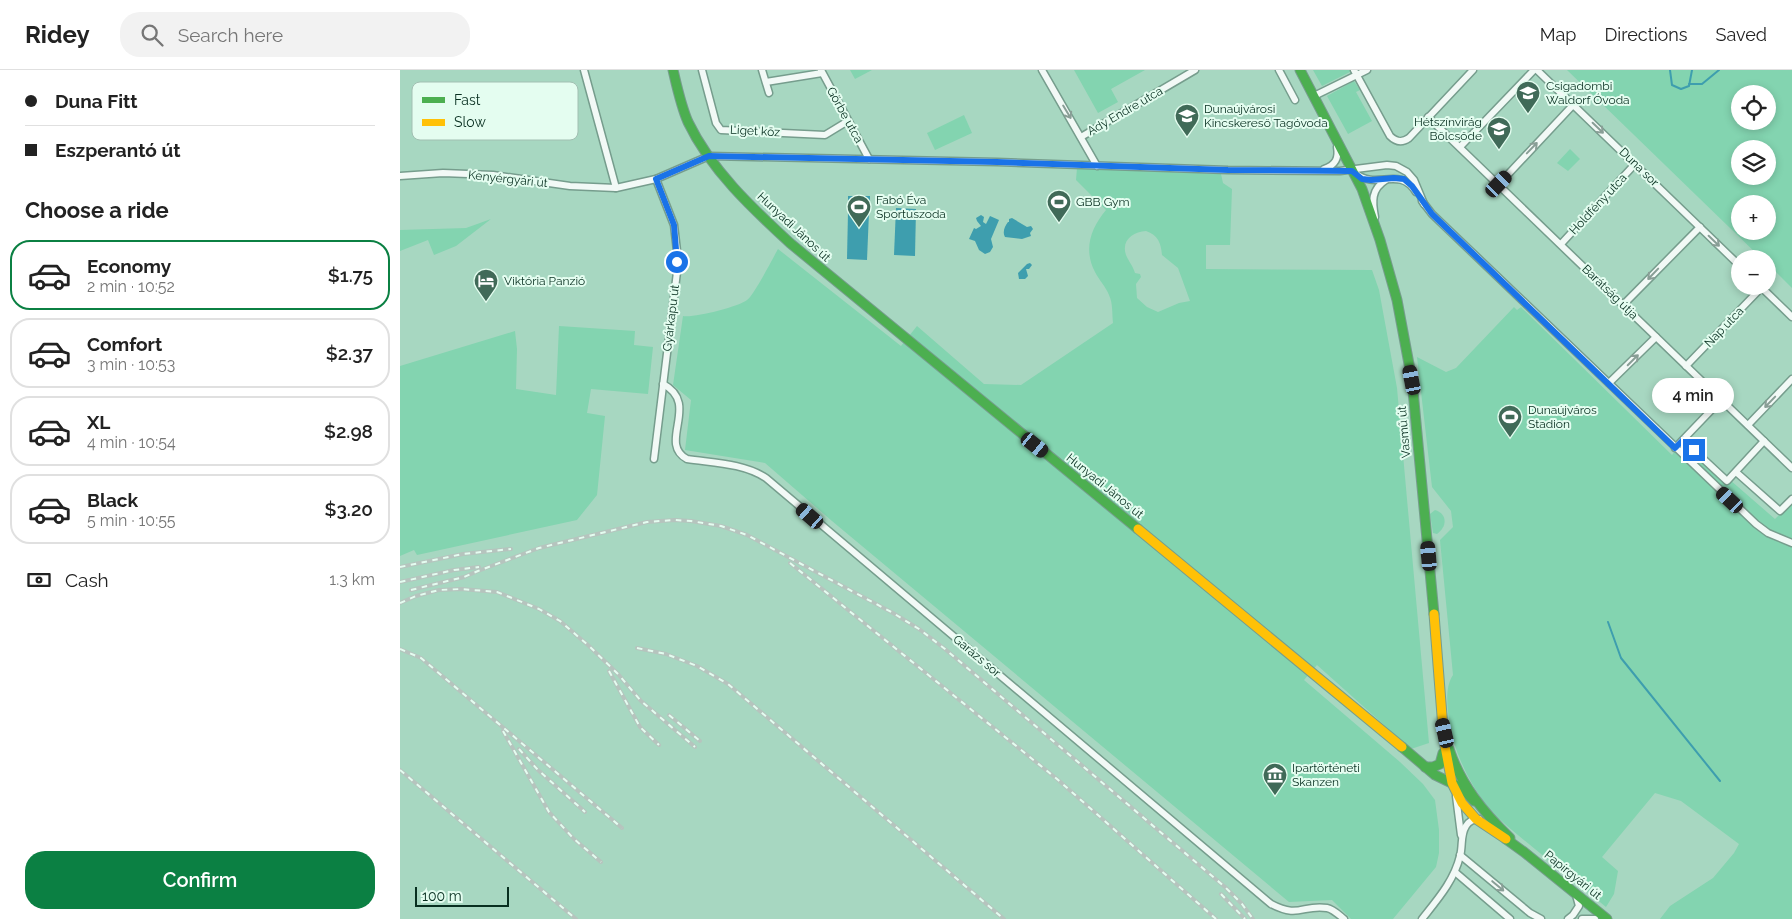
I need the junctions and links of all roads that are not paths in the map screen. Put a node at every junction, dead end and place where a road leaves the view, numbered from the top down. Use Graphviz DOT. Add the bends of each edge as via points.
graph roads {
  1 [pos="584,70"];
  2 [pos="673,70"];
  3 [pos="702,70"];
  4 [pos="762,70"];
  5 [pos="1042,70"];
  6 [pos="1195,70"];
  7 [pos="1278,70"];
  8 [pos="1300,70"];
  9 [pos="1367,70"];
  10 [pos="1472,70"];
  11 [pos="1536,70"];
  12 [pos="822,72"];
  13 [pos="1356,73"];
  14 [pos="766,82"];
  15 [pos="769,94"];
  16 [pos="1314,96"];
  17 [pos="1295,100"];
  18 [pos="1574,104"];
  19 [pos="1428,117"];
  20 [pos="848,121"];
  21 [pos="1081,136"];
  22 [pos="1335,138"];
  23 [pos="1460,147"];
  24 [pos="709,156"];
  25 [pos="870,160"];
  26 [pos="1635,164"];
  27 [pos="1097,166"];
  28 [pos="1315,171"];
  29 [pos="1352,171"];
  30 [pos="400,176"];
  31 [pos="656,179"];
  32 [pos="1387,179"];
  33 [pos="1499,184"];
  34 [pos="616,188"];
  35 [pos="1424,204"];
  36 [pos="1700,227"];
  37 [pos="1380,240"];
  38 [pos="1561,244"];
  39 [pos="1731,257"];
  40 [pos="1753,295"];
  41 [pos="1770,295"];
  42 [pos="1623,305"];
  43 [pos="1792,316"];
  44 [pos="1656,337"];
  45 [pos="1686,366"];
  46 [pos="1792,379"];
  47 [pos="1609,383"];
  48 [pos="663,384"];
  49 [pos="1721,400"];
  50 [pos="1748,425"];
  51 [pos="1683,440"];
  52 [pos="1764,441"];
  53 [pos="1675,448"];
  54 [pos="654,459"];
  55 [pos="1792,468"];
  56 [pos="1736,472"];
  57 [pos="1792,499"];
  58 [pos="1792,543"];
  59 [pos="1443,722"];
  60 [pos="1444,741"];
  61 [pos="1425,767"];
  62 [pos="1452,783"];
  63 [pos="1474,801"];
  64 [pos="1476,819"];
  65 [pos="1502,831"];
  66 [pos="1462,842"];
  67 [pos="1524,852"];
  68 [pos="1460,855"];
  69 [pos="1455,872"];
  70 [pos="1574,891"];
  71 [pos="1344,919"];
  72 [pos="1422,919"];
  73 [pos="1510,919"];
  74 [pos="1541,919"];
  75 [pos="1568,919"];
  76 [pos="1582,919"];
  77 [pos="1595,919"];
  78 [pos="1607,919"];
  1 -- 34 [label="street"];
  2 -- 24 [label="street, Hunyadi János út" via="692,128"];
  3 -- 20 [label="street, Liget köz" via="721,130 825,135"];
  4 -- 14 [label="street"];
  5 -- 21 [label="street, one-way"];
  6 -- 21 [label="street, Ady Endre utca"];
  7 -- 17 [label="street"];
  8 -- 16 [label="street, Vasmű út"];
  9 -- 13 [label="street"];
  10 -- 19 [label="street"];
  11 -- 18 [label="street, Duna sor"];
  11 -- 23 [label="street"];
  12 -- 14 [label="street"];
  12 -- 20 [label="street, Görbe utca"];
  13 -- 16 [label="street"];
  13 -- 19 [label="street" via="1394,140 1400,142 1409,138"];
  14 -- 15 [label="street"];
  16 -- 22 [label="street, Vasmű út"];
  18 -- 26 [label="street, Duna sor, one-way"];
  33 -- 18 [label="street, one-way"];
  19 -- 23 [label="street, Barátság útja"];
  20 -- 25 [label="street, Görbe utca"];
  21 -- 27 [label="street"];
  22 -- 28 [label="street" via="1339,154 1336,163"];
  22 -- 29 [label="street, Vasmű út"];
  23 -- 33 [label="street, Barátság útja"];
  24 -- 25 [label="street"];
  24 -- 31 [label="street, Kenyérgyári út"];
  24 -- 61 [label="street, Hunyadi János út" via="759,214 811,261"];
  25 -- 27 [label="street"];
  26 -- 36 [label="street, Duna sor"];
  26 -- 38 [label="street, Holdfény utca"];
  27 -- 28 [label="street"];
  28 -- 29 [label="street"];
  29 -- 32 [label="street" via="1362,179"];
  29 -- 35 [label="street" via="1380,165 1396,166 1414,180"];
  29 -- 37 [label="street, Vasmű út"];
  30 -- 34 [label="street, Kenyérgyári út" via="443,173 493,175 570,186"];
  31 -- 34 [label="street, Kenyérgyári út"];
  31 -- 48 [label="street, Gyárkapu út" via="674,225 677,251"];
  32 -- 35 [label="street" via="1399,178 1408,182"];
  32 -- 37 [label="street" via="1373,196"];
  33 -- 38 [label="street, Barátság útja"];
  35 -- 47 [label="street"];
  36 -- 39 [label="street, Duna sor, one-way"];
  36 -- 42 [label="street, one-way"];
  37 -- 59 [label="street, Vasmű út" via="1397,300 1412,380"];
  38 -- 42 [label="street, Barátság útja"];
  40 -- 45 [label="street, Nap utca"];
  41 -- 43 [label="street"];
  42 -- 44 [label="street, Barátság útja"];
  44 -- 45 [label="street, Barátság útja"];
  47 -- 44 [label="street, one-way"];
  45 -- 49 [label="street, Barátság útja"];
  46 -- 50 [label="street, one-way"];
  47 -- 53 [label="street"];
  48 -- 54 [label="street, Gyárkapu út"];
  48 -- 71 [label="street, Garázs sor" via="677,395 680,402 676,444 679,454 745,468 766,478 1271,904 1291,913 1329,908"];
  49 -- 50 [label="street, Barátság útja"];
  49 -- 51 [label="street"];
  50 -- 52 [label="street, Barátság útja"];
  51 -- 53 [label="street"];
  51 -- 56 [label="street" via="1727,481"];
  52 -- 55 [label="street, Barátság útja"];
  52 -- 56 [label="street"];
  53 -- 58 [label="street" via="1756,524"];
  56 -- 57 [label="street" via="1780,511"];
  59 -- 60 [label="street"];
  59 -- 63 [label="street" via="1451,757"];
  60 -- 61 [label="street" via="1440,764"];
  60 -- 62 [label="street"];
  61 -- 62 [label="street, Hunyadi János út"];
  62 -- 63 [label="street"];
  62 -- 64 [label="street" via="1462,803"];
  62 -- 66 [label="street"];
  63 -- 65 [label="street"];
  64 -- 65 [label="street" via="1490,822"];
  64 -- 66 [label="street" via="1466,824"];
  64 -- 67 [label="street"];
  65 -- 67 [label="street"];
  66 -- 68 [label="street"];
  67 -- 70 [label="street, Papírgyári út"];
  68 -- 69 [label="street"];
  68 -- 74 [label="street, one-way"];
  69 -- 72 [label="street"];
  69 -- 73 [label="street"];
  70 -- 75 [label="street" via="1578,906"];
  70 -- 78 [label="street, Papírgyári út"];
  76 -- 77 [label="street"];
}
